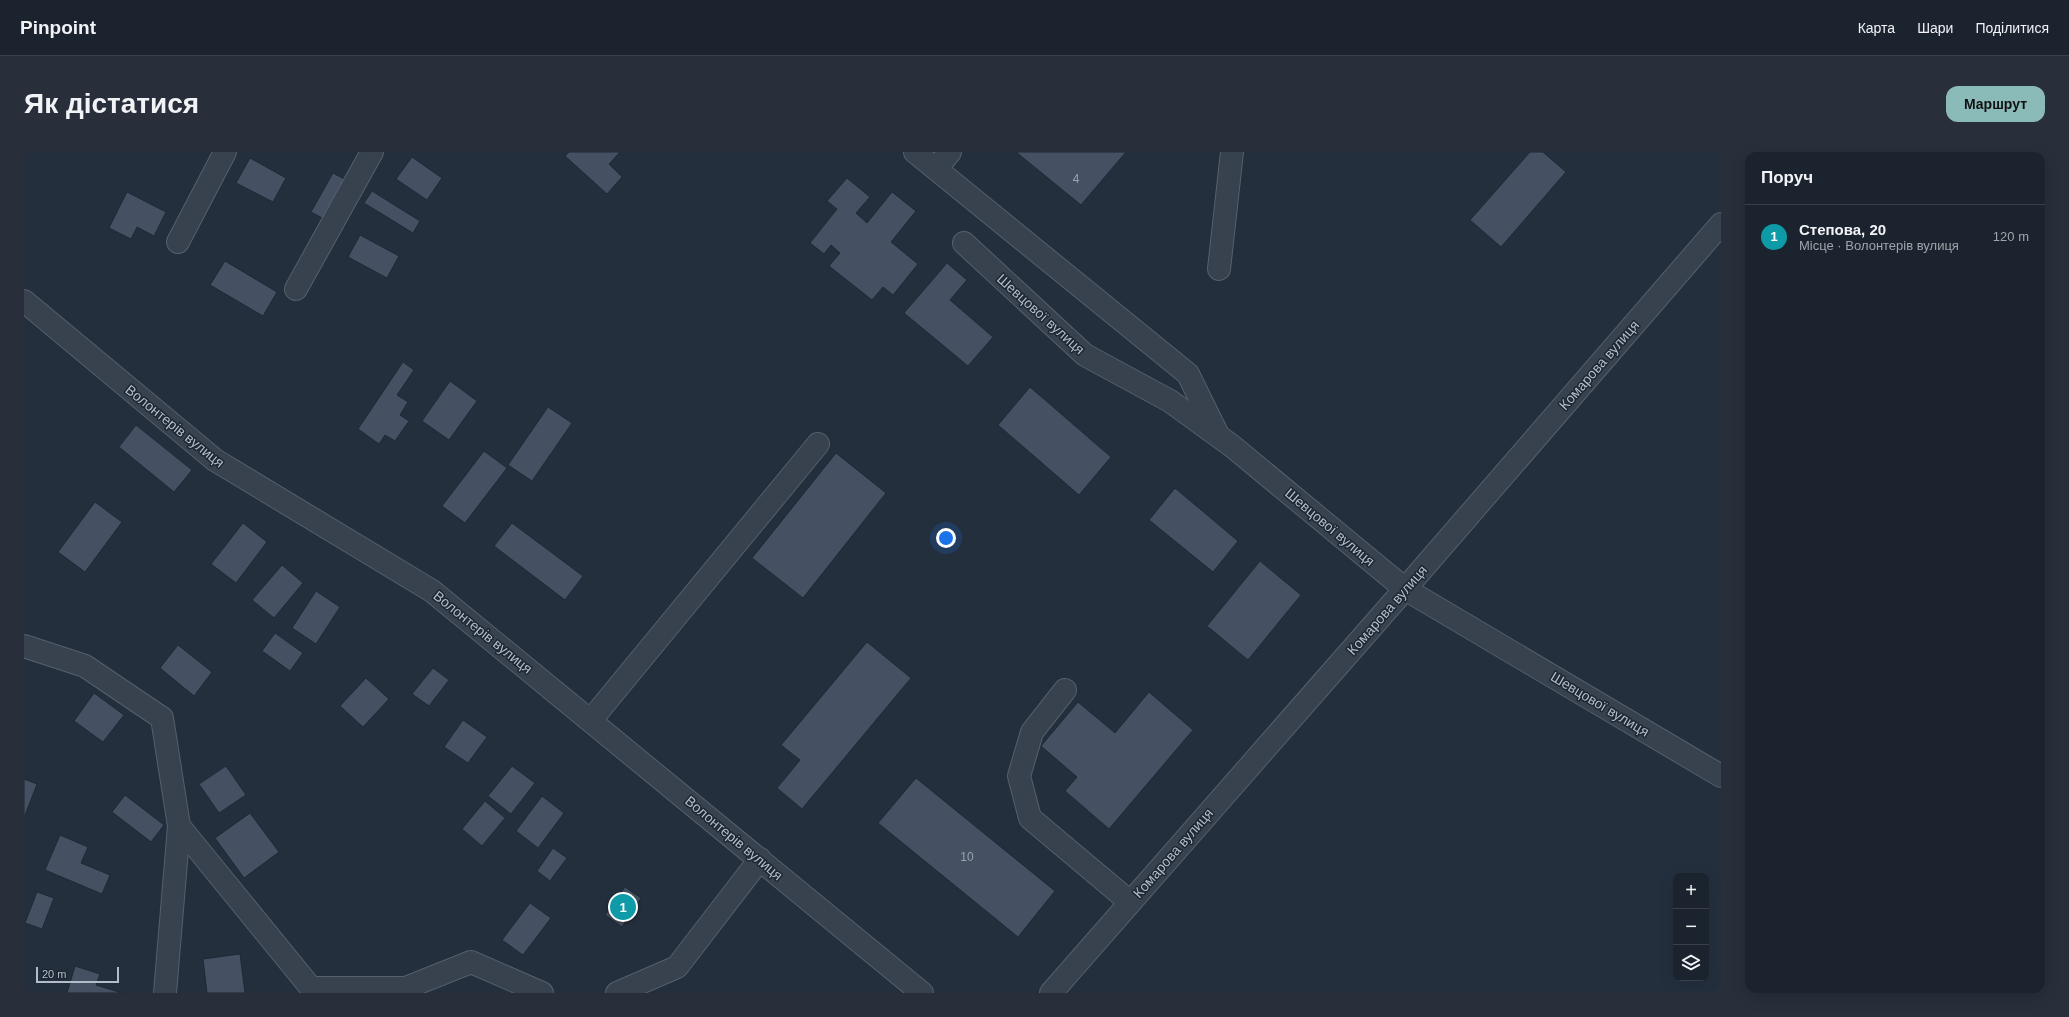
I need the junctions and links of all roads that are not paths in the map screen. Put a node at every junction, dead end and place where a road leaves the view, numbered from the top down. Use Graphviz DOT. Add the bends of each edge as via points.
graph roads {
  1 [pos="225,152"];
  2 [pos="372,152"];
  3 [pos="915,152"];
  4 [pos="950,152"];
  5 [pos="1232,152"];
  6 [pos="936,169"];
  7 [pos="1721,224"];
  8 [pos="178,242"];
  9 [pos="964,243"];
  10 [pos="1220,269"];
  11 [pos="296,289"];
  12 [pos="24,301"];
  13 [pos="1218,436"];
  14 [pos="818,444"];
  15 [pos="1405,589"];
  16 [pos="24,646"];
  17 [pos="1065,690"];
  18 [pos="591,720"];
  19 [pos="1721,776"];
  20 [pos="179,826"];
  21 [pos="760,859"];
  22 [pos="1130,902"];
  23 [pos="166,993"];
  24 [pos="542,993"];
  25 [pos="618,993"];
  26 [pos="922,993"];
  27 [pos="1051,993"];
  1 -- 8 [label="street"];
  2 -- 11 [label="street"];
  3 -- 6 [label="street"];
  4 -- 6 [label="street"];
  5 -- 10 [label="street"];
  6 -- 13 [label="street" via="1188,374"];
  7 -- 15 [label="street, Комарова вулиця"];
  9 -- 13 [label="street, Шевцової вулиця" via="1084,355 1170,401"];
  12 -- 18 [label="street, Волонтерів вулиця" via="215,460 432,591"];
  13 -- 15 [label="street, Шевцової вулиця"];
  14 -- 18 [label="street"];
  15 -- 19 [label="street, Шевцової вулиця"];
  15 -- 22 [label="street, Комарова вулиця"];
  16 -- 20 [label="street" via="85,666 162,718"];
  17 -- 22 [label="street" via="1032,732 1019,776 1030,818"];
  18 -- 21 [label="street, Волонтерів вулиця"];
  20 -- 23 [label="street"];
  20 -- 24 [label="street" via="311,988 406,988 472,962"];
  21 -- 25 [label="street" via="677,967"];
  21 -- 26 [label="street, Волонтерів вулиця"];
  22 -- 27 [label="street, Комарова вулиця"];
}
